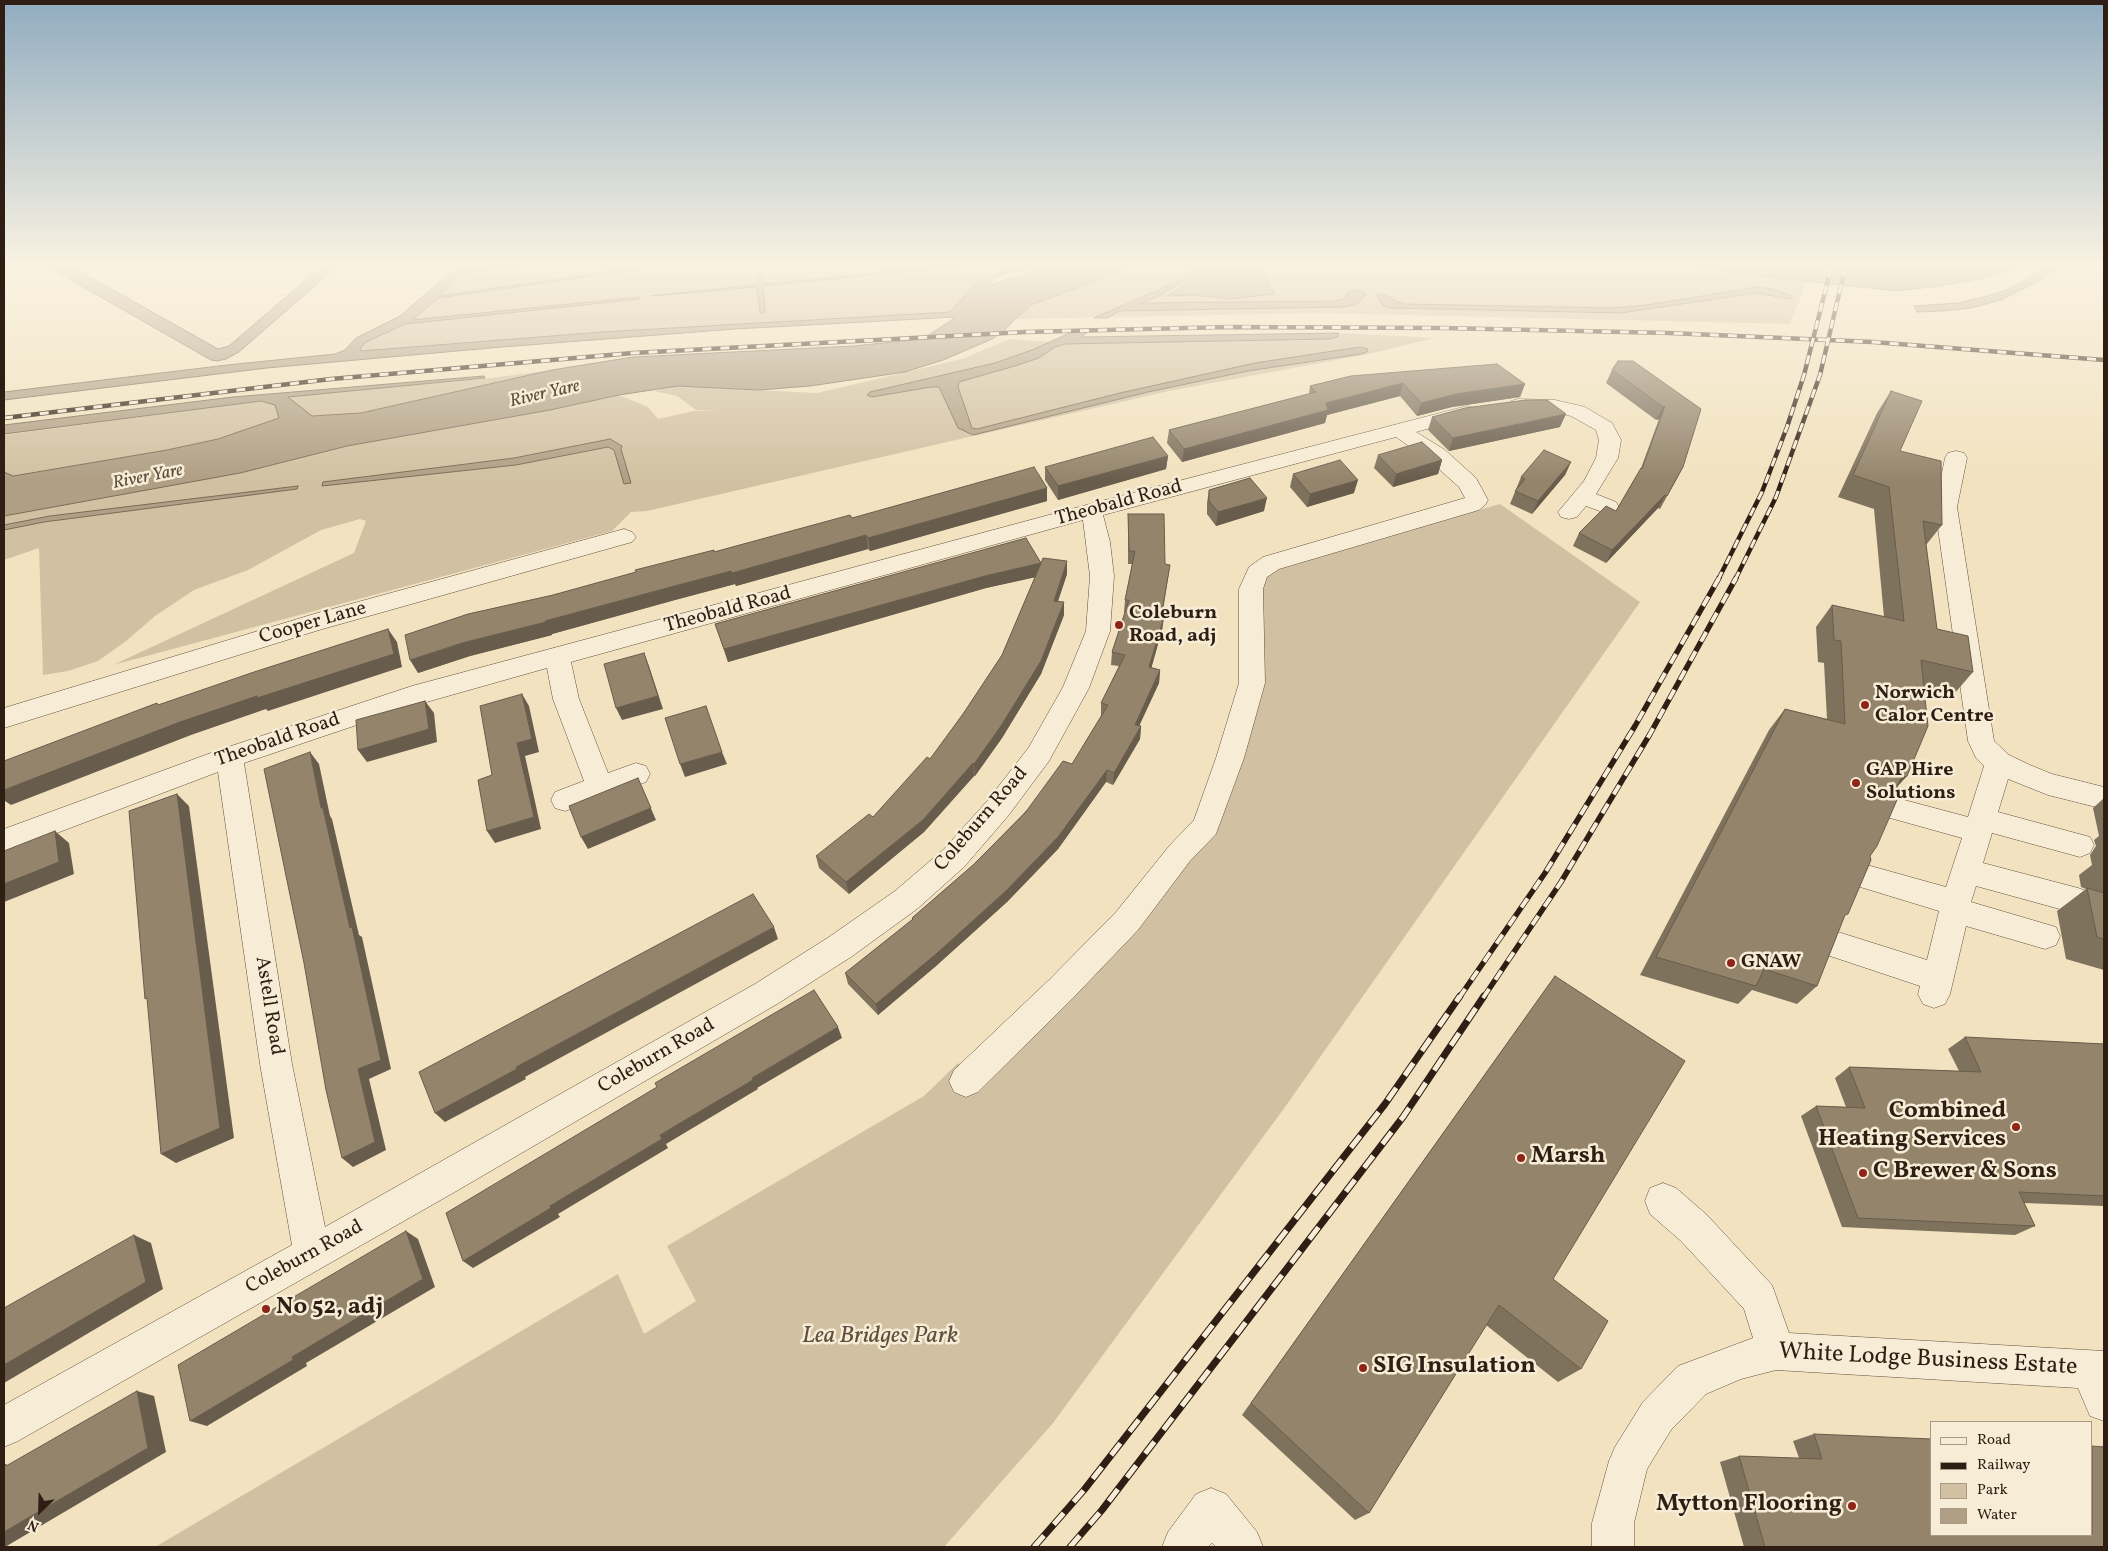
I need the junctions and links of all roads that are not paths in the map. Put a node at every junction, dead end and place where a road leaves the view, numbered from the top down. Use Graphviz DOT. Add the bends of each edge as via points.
graph roads {
  1 [pos="1399,429"];
  2 [pos="1956,458"];
  3 [pos="1608,507"];
  4 [pos="1090,511"];
  5 [pos="624,537"];
  6 [pos="558,658"];
  7 [pos="4,718"];
  8 [pos="229,757"];
  9 [pos="1999,763"];
  10 [pos="636,774"];
  11 [pos="600,787"];
  12 [pos="2104,798"];
  13 [pos="565,800"];
  14 [pos="1893,808"];
  15 [pos="1980,825"];
  16 [pos="4,841"];
  17 [pos="2080,845"];
  18 [pos="1966,871"];
  19 [pos="1867,877"];
  20 [pos="2078,901"];
  21 [pos="1955,907"];
  22 [pos="2045,936"];
  23 [pos="1838,944"];
  24 [pos="966,1081"];
  25 [pos="1664,1201"];
  26 [pos="312,1254"];
  27 [pos="1776,1352"];
  28 [pos="2099,1380"];
  29 [pos="4,1427"];
  30 [pos="1183,1547"];
  31 [pos="1242,1547"];
  32 [pos="1613,1547"];
  1 -- 3 [label="street, Theobald Road" via="1491,408 1555,406 1578,411 1605,427 1610,440 1607,458 1593,484 1576,504"];
  1 -- 4 [label="street, Theobald Road"];
  1 -- 24 [label="street" via="1437,455 1468,483 1477,500 1470,505 1271,563 1257,572 1251,589 1252,683 1206,826 1180,853 1127,921"];
  2 -- 9 [label="street" via="1946,507 1951,548 1981,741"];
  4 -- 6 [label="street, Theobald Road"];
  4 -- 26 [label="street, Coleburn Road" via="1102,576 1098,631 1076,688 1039,754 954,858 906,900 766,994"];
  5 -- 7 [label="street, Cooper Lane" via="314,623"];
  6 -- 8 [label="street, Theobald Road" via="403,699"];
  6 -- 11 [label="street" via="566,699"];
  8 -- 16 [label="street, Theobald Road"];
  8 -- 26 [label="street, Astell Road" via="276,1064"];
  9 -- 12 [label="street" via="2048,784"];
  9 -- 15 [label="street"];
  10 -- 11 [label="street"];
  11 -- 13 [label="street"];
  14 -- 15 [label="street"];
  15 -- 17 [label="street"];
  15 -- 18 [label="street"];
  18 -- 20 [label="street"];
  18 -- 21 [label="street"];
  19 -- 21 [label="street"];
  21 -- 22 [label="street"];
  21 -- 23 [label="street" via="1936,985"];
  25 -- 27 [label="street" via="1694,1228 1758,1298"];
  26 -- 29 [label="street, Coleburn Road"];
  27 -- 28 [label="street, White Lodge Business Estate"];
  27 -- 32 [label="street, White Lodge Business Estate" via="1741,1360 1692,1380 1657,1416 1629,1461 1613,1523"];
  30 -- 31 [label="street" via="1211,1509"];
}
